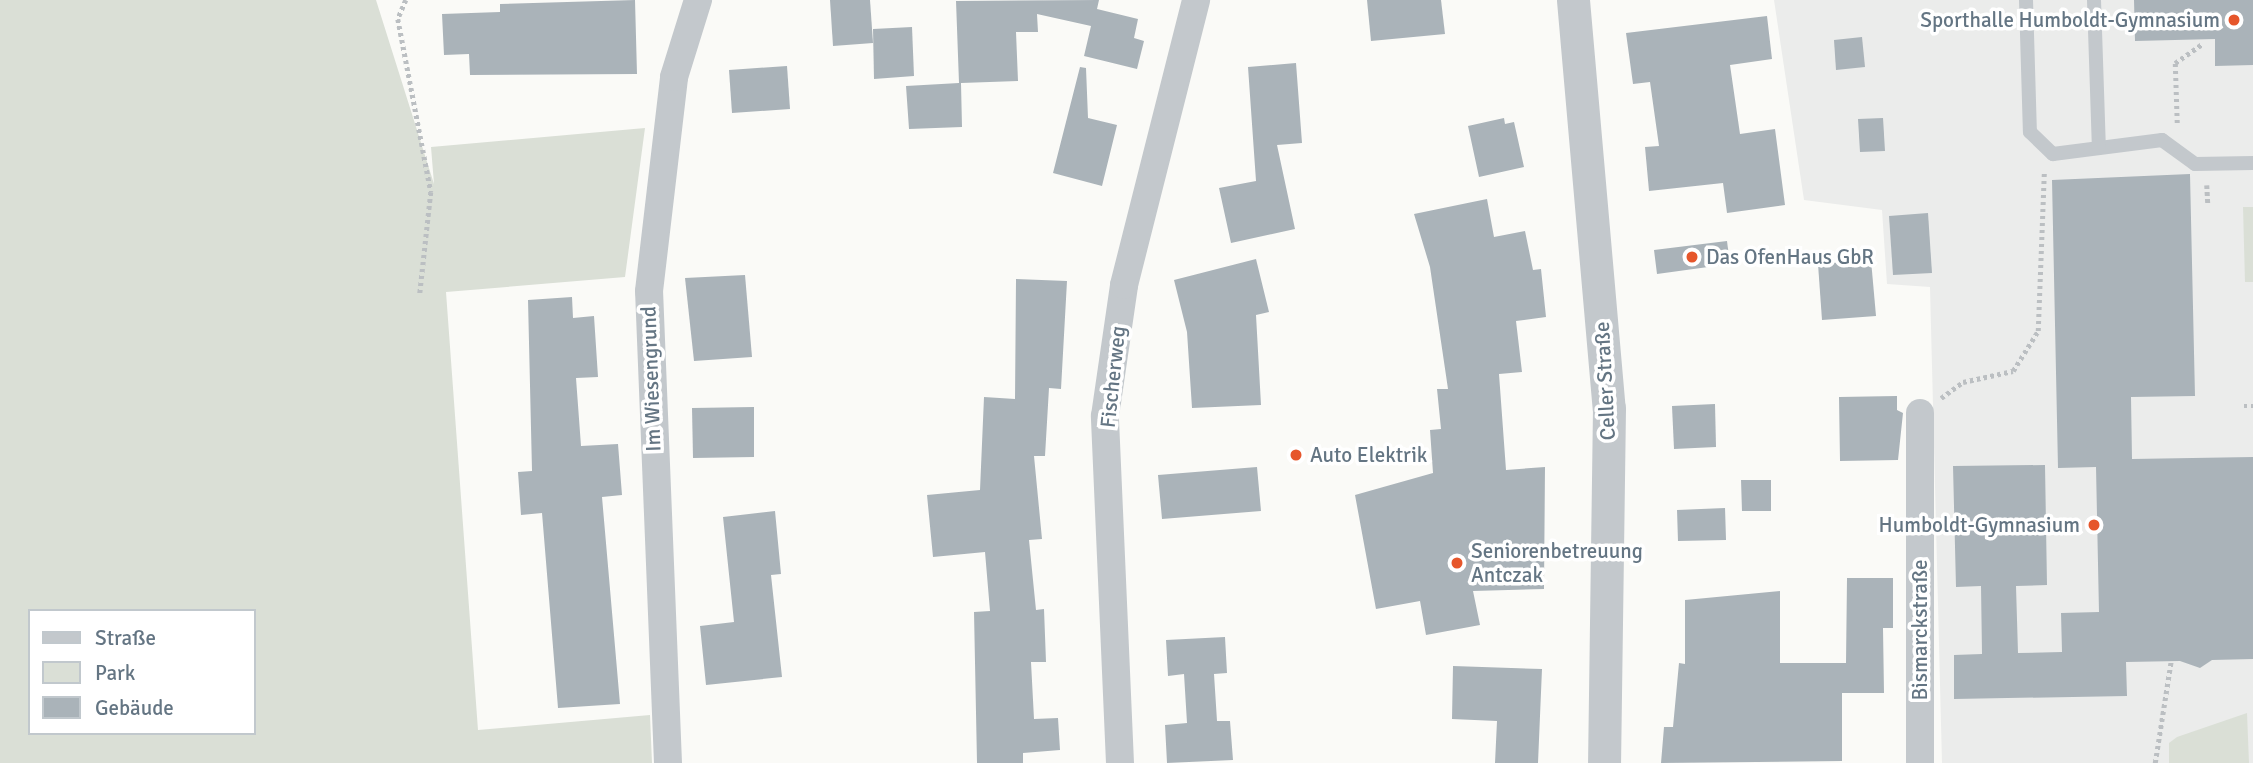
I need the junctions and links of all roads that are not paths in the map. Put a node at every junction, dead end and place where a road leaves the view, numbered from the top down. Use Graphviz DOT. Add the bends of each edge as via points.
graph roads {
  1 [pos="698,0"];
  2 [pos="1196,0"];
  3 [pos="1573,0"];
  4 [pos="2026,0"];
  5 [pos="2094,0"];
  6 [pos="2099,148"];
  7 [pos="2253,163"];
  8 [pos="1920,414"];
  9 [pos="668,763"];
  10 [pos="1120,763"];
  11 [pos="1604,763"];
  12 [pos="1920,763"];
  1 -- 9 [label="street, Im Wiesengrund" via="674,77 649,291"];
  2 -- 10 [label="street, Fischerweg" via="1124,285 1105,416"];
  3 -- 11 [label="street, Celler Straße" via="1609,408"];
  4 -- 6 [label="lane" via="2030,132 2053,154"];
  5 -- 6 [label="lane"];
  6 -- 7 [label="lane" via="2162,140 2196,164"];
  8 -- 12 [label="street, Bismarckstraße"];
}
